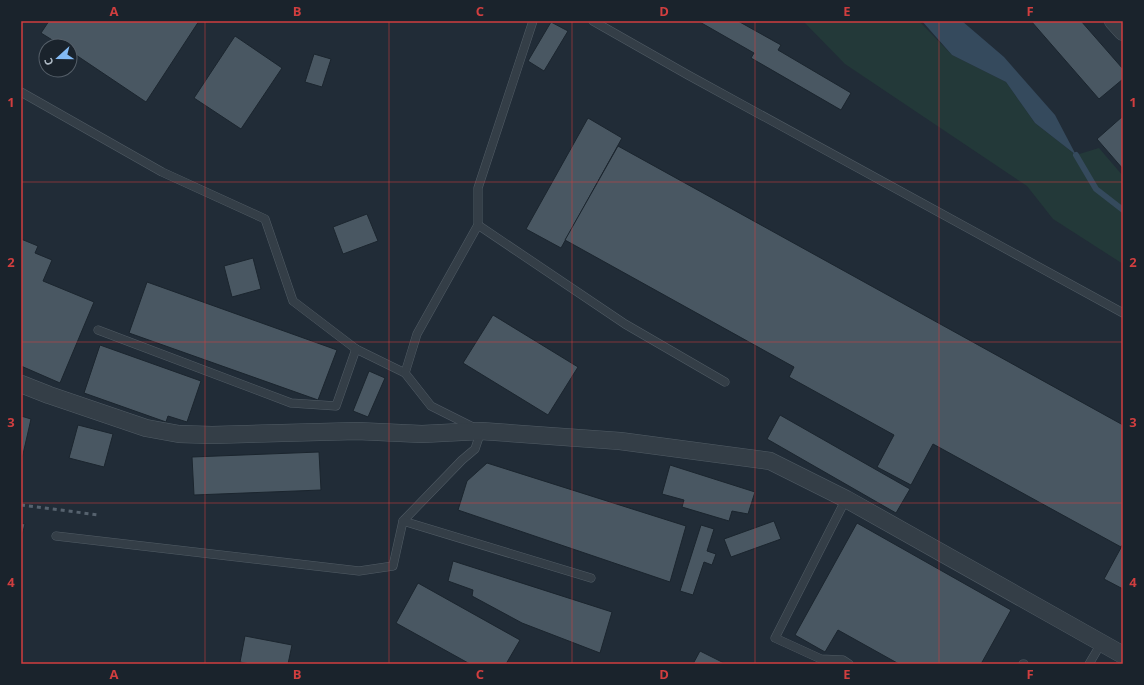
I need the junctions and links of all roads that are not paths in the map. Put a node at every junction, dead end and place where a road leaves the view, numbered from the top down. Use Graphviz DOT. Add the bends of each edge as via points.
graph roads {
  1 [pos="533,21"];
  2 [pos="593,21"];
  3 [pos="1113,21"];
  4 [pos="1123,32"];
  5 [pos="21,92"];
  6 [pos="478,225"];
  7 [pos="1123,313"];
  8 [pos="98,330"];
  9 [pos="356,349"];
  10 [pos="405,373"];
  11 [pos="725,382"];
  12 [pos="21,384"];
  13 [pos="481,431"];
  14 [pos="846,499"];
  15 [pos="403,521"];
  16 [pos="56,536"];
  17 [pos="591,578"];
  18 [pos="1102,642"];
  19 [pos="1123,655"];
  20 [pos="849,664"];
  21 [pos="1089,664"];
  1 -- 6 [label="lane" via="478,188"];
  2 -- 7 [label="lane"];
  3 -- 4 [label="street"];
  5 -- 9 [label="lane" via="162,172 265,218 293,302"];
  6 -- 10 [label="lane" via="416,334"];
  6 -- 11 [label="lane" via="625,324"];
  8 -- 9 [label="lane" via="291,403 336,406"];
  9 -- 10 [label="lane"];
  10 -- 13 [label="lane" via="431,406"];
  12 -- 13 [label="street" via="146,428 179,434 357,431 422,434"];
  13 -- 14 [label="street" via="620,441 770,461"];
  13 -- 15 [label="lane" via="475,449"];
  14 -- 18 [label="street"];
  14 -- 20 [label="lane" via="775,638 821,659 843,660"];
  15 -- 16 [label="lane" via="393,566 359,571"];
  15 -- 17 [label="lane"];
  18 -- 19 [label="street"];
  18 -- 21 [label="lane"];
}
